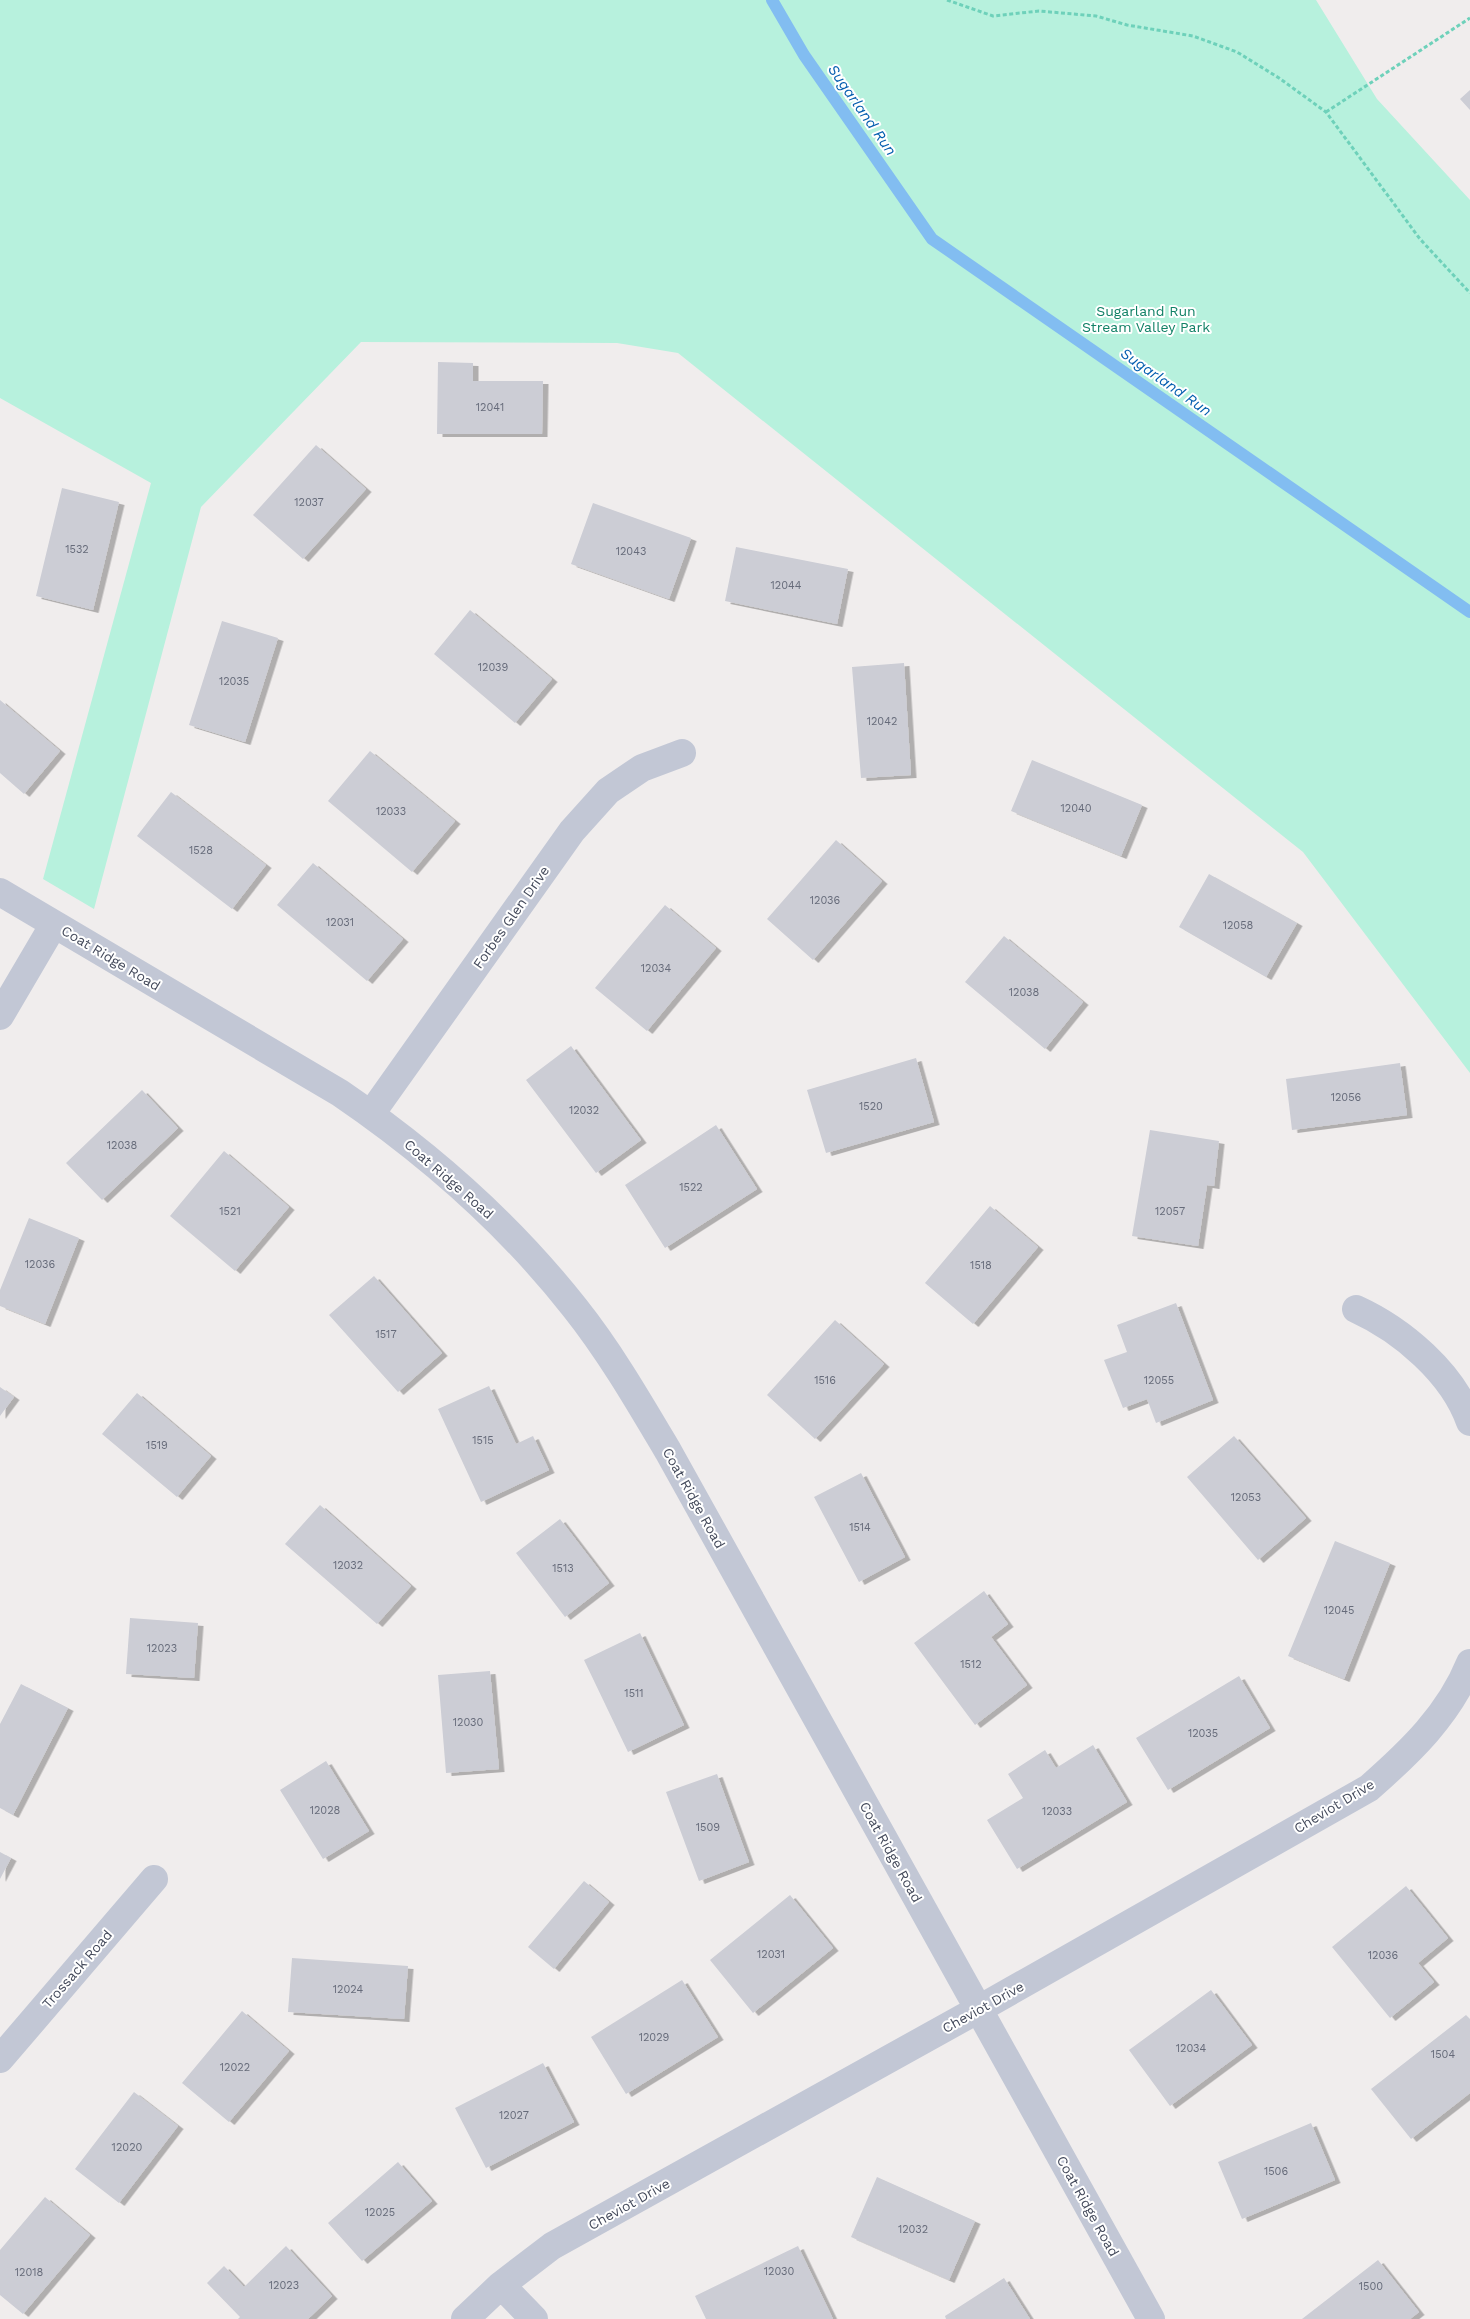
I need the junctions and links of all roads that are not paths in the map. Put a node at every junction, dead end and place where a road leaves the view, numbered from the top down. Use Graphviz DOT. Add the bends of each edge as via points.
graph roads {
  1 [pos="682,753"];
  2 [pos="0,892"];
  3 [pos="54,924"];
  4 [pos="0,1016"];
  5 [pos="371,1114"];
  6 [pos="1356,1309"];
  7 [pos="1470,1422"];
  8 [pos="1470,1663"];
  9 [pos="154,1879"];
  10 [pos="979,2009"];
  11 [pos="0,2059"];
  12 [pos="501,2285"];
  13 [pos="466,2319"];
  14 [pos="534,2319"];
  15 [pos="1151,2319"];
  1 -- 5 [label="street, Forbes Glen Drive" via="642,768 608,791 572,831"];
  2 -- 3 [label="street, Coat Ridge Road"];
  3 -- 4 [label="street"];
  3 -- 5 [label="street, Coat Ridge Road"];
  5 -- 10 [label="street, Coat Ridge Road" via="438,1166 511,1234 575,1308 627,1381"];
  6 -- 7 [label="street" via="1411,1343 1445,1378"];
  8 -- 10 [label="street, Cheviot Drive" via="1443,1713 1410,1752 1369,1788"];
  9 -- 11 [label="street, Trossack Road"];
  10 -- 12 [label="street, Cheviot Drive" via="552,2246"];
  10 -- 15 [label="street, Coat Ridge Road"];
  12 -- 13 [label="street, Cheviot Drive"];
  12 -- 14 [label="street"];
}
